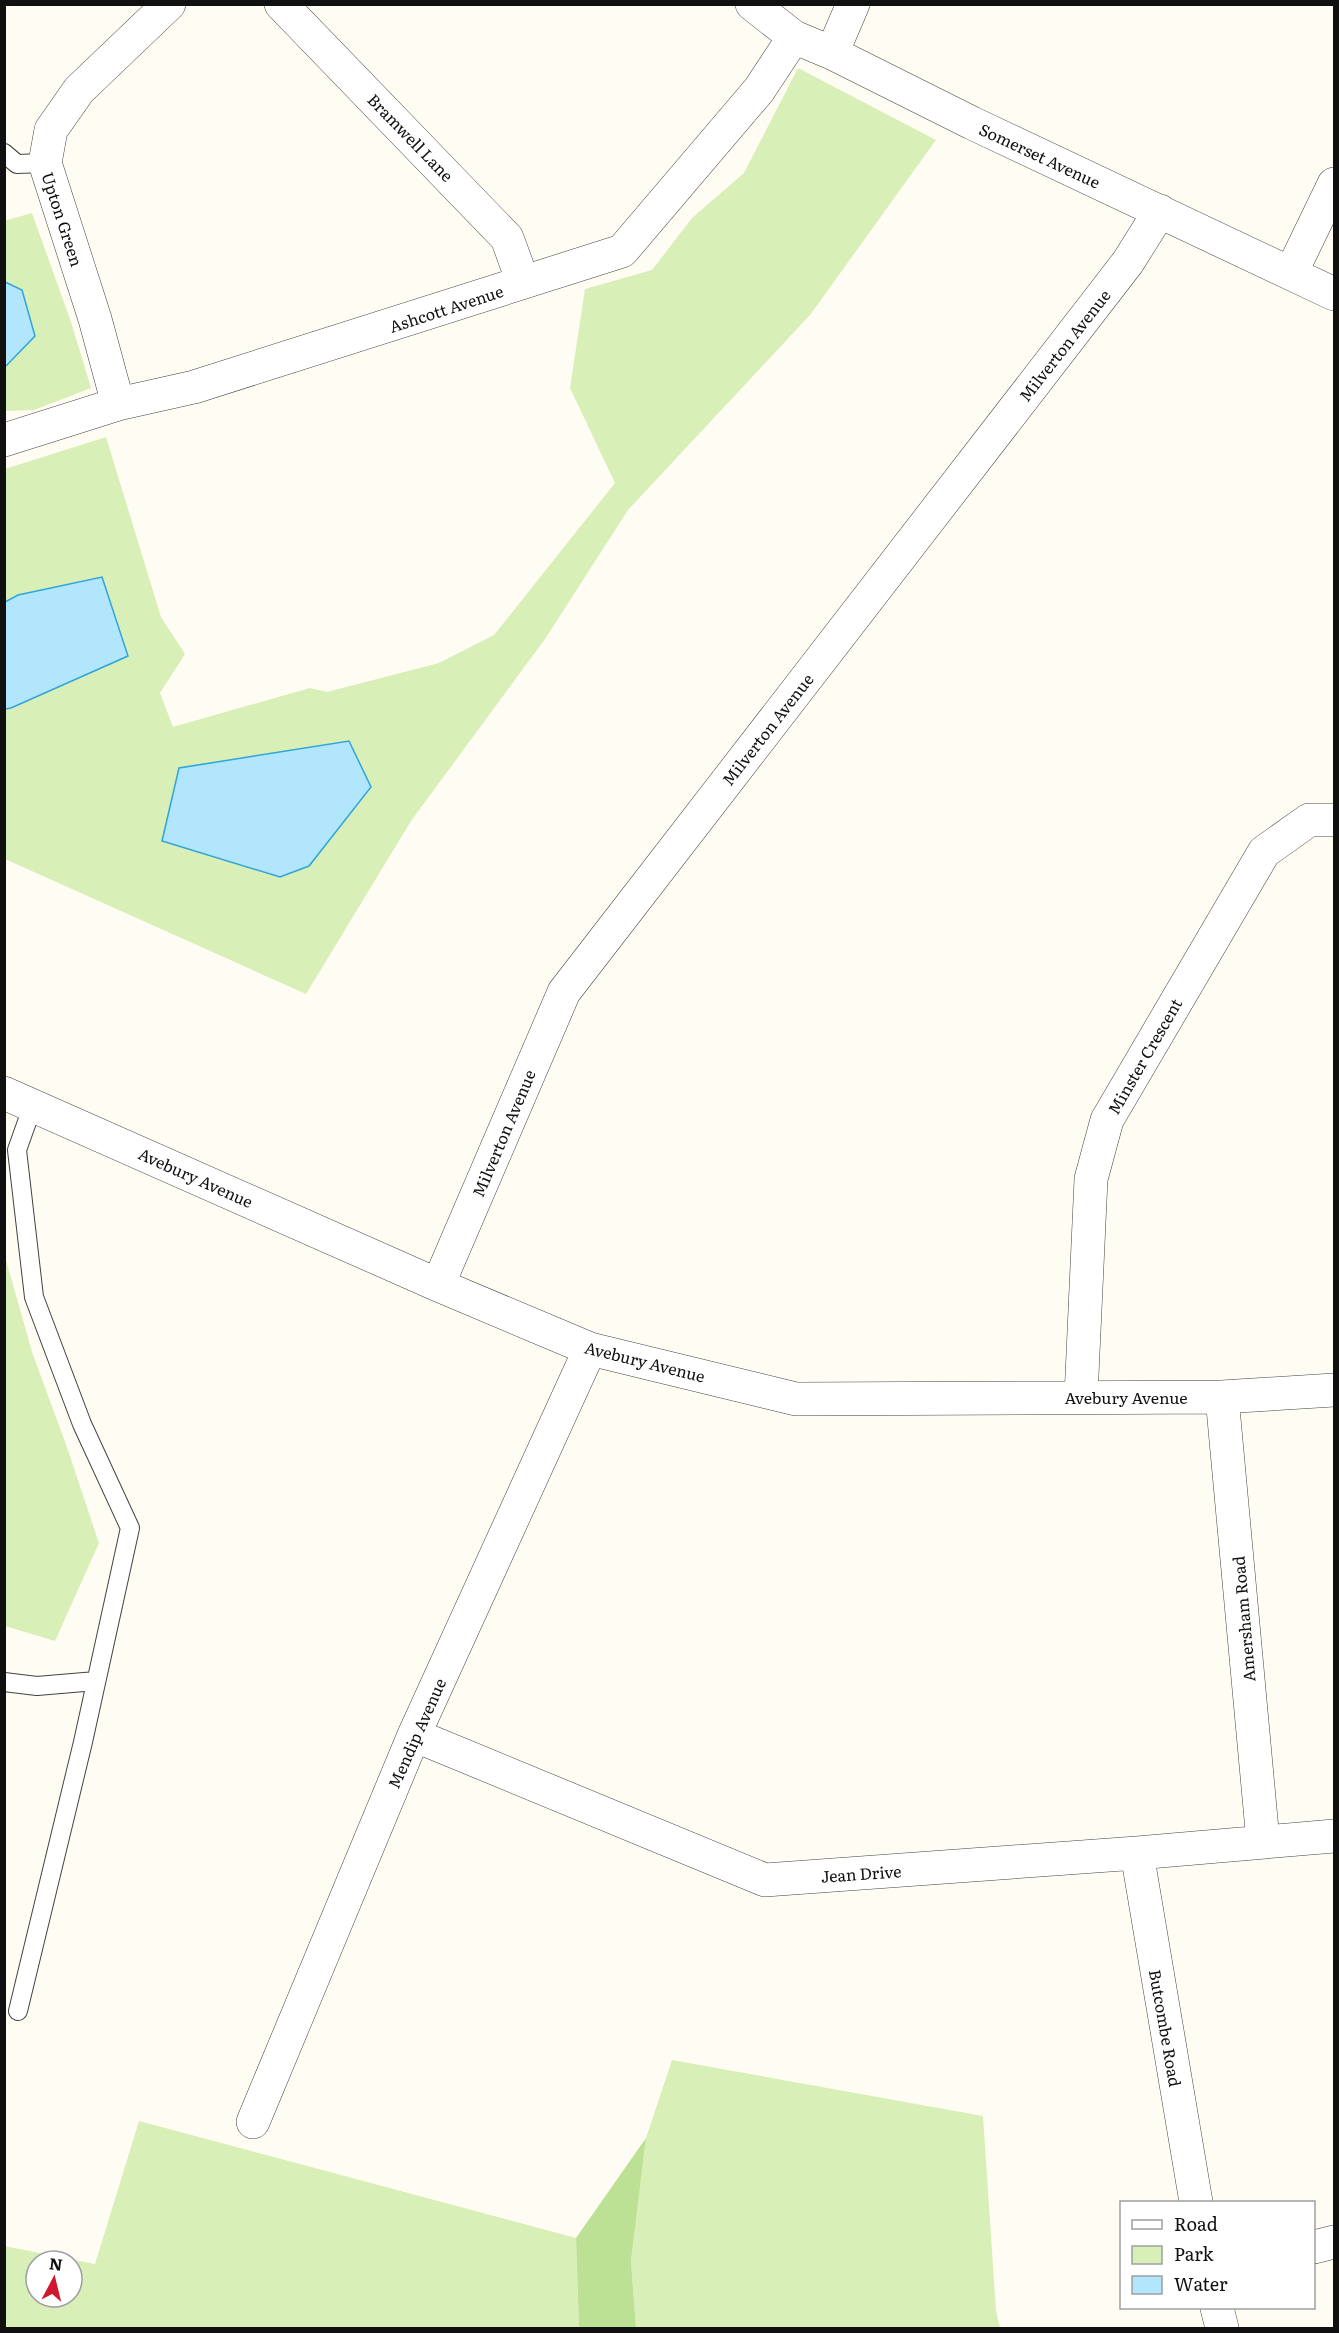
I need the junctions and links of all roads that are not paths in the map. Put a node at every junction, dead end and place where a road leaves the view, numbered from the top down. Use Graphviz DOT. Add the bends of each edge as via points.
graph roads {
  1 [pos="169,4"];
  2 [pos="281,4"];
  3 [pos="752,4"];
  4 [pos="853,4"];
  5 [pos="794,37"];
  6 [pos="832,53"];
  7 [pos="18,162"];
  8 [pos="1335,184"];
  9 [pos="1160,211"];
  10 [pos="1291,273"];
  11 [pos="523,282"];
  12 [pos="1335,294"];
  13 [pos="118,404"];
  14 [pos="4,440"];
  15 [pos="1335,820"];
  16 [pos="19,1099"];
  17 [pos="438,1285"];
  18 [pos="590,1349"];
  19 [pos="1335,1390"];
  20 [pos="1081,1397"];
  21 [pos="1222,1397"];
  22 [pos="96,1681"];
  23 [pos="4,1683"];
  24 [pos="414,1735"];
  25 [pos="1335,1836"];
  26 [pos="1263,1841"];
  27 [pos="1137,1853"];
  28 [pos="18,2011"];
  29 [pos="253,2122"];
  30 [pos="1196,2201"];
  31 [pos="1335,2242"];
  32 [pos="1315,2247"];
  33 [pos="1217,2309"];
  34 [pos="1222,2328"];
  1 -- 7 [label="street, Upton Green" via="79,90 51,130"];
  2 -- 11 [label="street, Bramwell Lane" via="507,238"];
  3 -- 5 [label="street, Somerset Avenue"];
  4 -- 6 [label="street"];
  5 -- 6 [label="street, Somerset Avenue"];
  5 -- 11 [label="street, Ashcott Avenue" via="759,90 622,251"];
  6 -- 9 [label="street, Somerset Avenue"];
  7 -- 13 [label="street, Upton Green" via="49,182 95,319"];
  8 -- 10 [label="street"];
  9 -- 10 [label="street, Somerset Avenue"];
  9 -- 17 [label="street, Milverton Avenue" via="1121,271 564,992"];
  10 -- 12 [label="street, Somerset Avenue"];
  11 -- 13 [label="street, Ashcott Avenue" via="194,387"];
  13 -- 14 [label="street, Ashcott Avenue"];
  15 -- 20 [label="street, Minster Crescent" via="1309,820 1264,852 1107,1120 1091,1179"];
  16 -- 17 [label="street, Avebury Avenue"];
  16 -- 22 [label="lane" via="17,1150 34,1297 82,1424 130,1528"];
  17 -- 18 [label="street, Avebury Avenue"];
  18 -- 20 [label="street, Avebury Avenue" via="796,1399"];
  18 -- 24 [label="street, Mendip Avenue"];
  19 -- 21 [label="street, Avebury Avenue"];
  20 -- 21 [label="street, Avebury Avenue"];
  21 -- 26 [label="street, Amersham Road"];
  22 -- 23 [label="lane" via="37,1686"];
  22 -- 28 [label="lane"];
  24 -- 27 [label="street, Jean Drive" via="765,1880"];
  24 -- 29 [label="street, Mendip Avenue"];
  25 -- 26 [label="street, Jean Drive"];
  26 -- 27 [label="street, Jean Drive"];
  27 -- 30 [label="street, Butcombe Road"];
  31 -- 32 [label="street"];
  33 -- 34 [label="street"];
}
